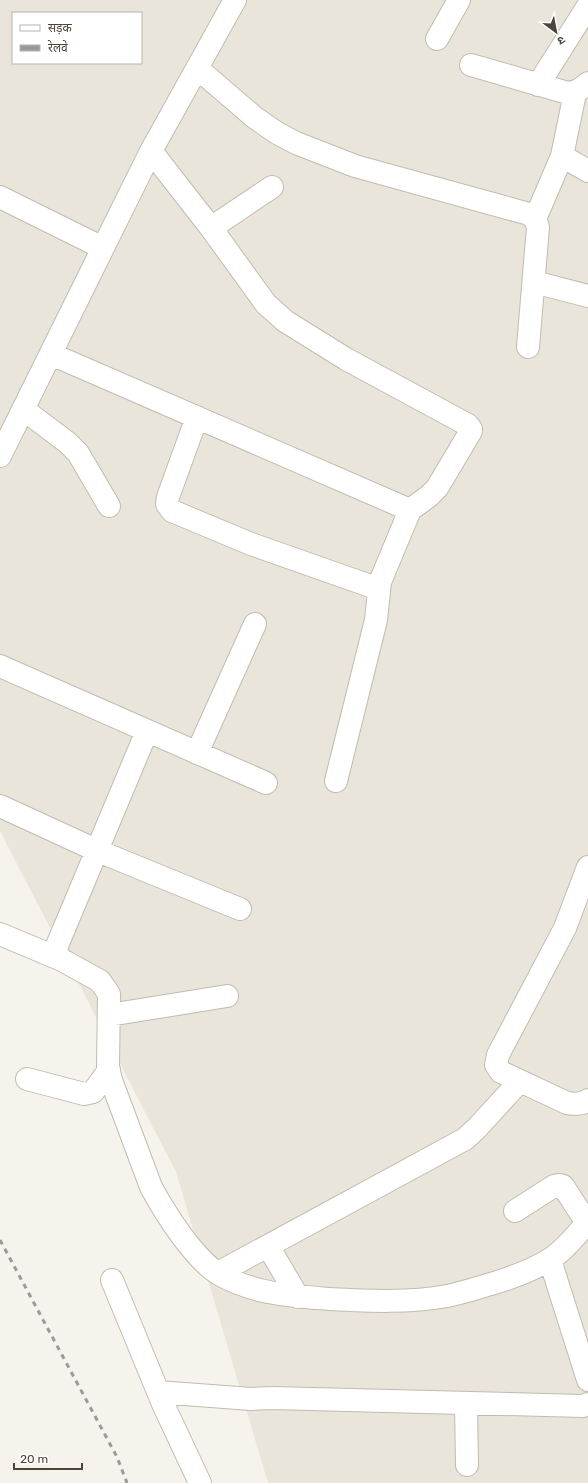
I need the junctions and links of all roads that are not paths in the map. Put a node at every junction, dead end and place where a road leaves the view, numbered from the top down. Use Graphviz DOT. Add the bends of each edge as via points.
graph roads {
  1 [pos="235,0"];
  2 [pos="458,0"];
  3 [pos="588,6"];
  4 [pos="437,40"];
  5 [pos="471,65"];
  6 [pos="196,68"];
  7 [pos="538,85"];
  8 [pos="581,88"];
  9 [pos="152,151"];
  10 [pos="562,156"];
  11 [pos="588,171"];
  12 [pos="272,187"];
  13 [pos="0,197"];
  14 [pos="535,219"];
  15 [pos="211,228"];
  16 [pos="103,248"];
  17 [pos="534,282"];
  18 [pos="588,296"];
  19 [pos="528,346"];
  20 [pos="51,354"];
  21 [pos="23,409"];
  22 [pos="197,417"];
  23 [pos="0,456"];
  24 [pos="109,506"];
  25 [pos="410,510"];
  26 [pos="379,589"];
  27 [pos="255,624"];
  28 [pos="0,666"];
  29 [pos="147,730"];
  30 [pos="197,753"];
  31 [pos="336,781"];
  32 [pos="266,783"];
  33 [pos="0,806"];
  34 [pos="98,851"];
  35 [pos="588,867"];
  36 [pos="240,909"];
  37 [pos="0,934"];
  38 [pos="62,960"];
  39 [pos="227,996"];
  40 [pos="109,1015"];
  41 [pos="109,1070"];
  42 [pos="27,1079"];
  43 [pos="520,1081"];
  44 [pos="588,1100"];
  45 [pos="515,1211"];
  46 [pos="587,1223"];
  47 [pos="268,1246"];
  48 [pos="550,1260"];
  49 [pos="218,1273"];
  50 [pos="112,1280"];
  51 [pos="298,1297"];
  52 [pos="588,1380"];
  53 [pos="158,1392"];
  54 [pos="466,1404"];
  55 [pos="588,1404"];
  56 [pos="467,1465"];
  57 [pos="200,1483"];
  1 -- 6 [label="street"];
  2 -- 4 [label="street"];
  3 -- 7 [label="street"];
  5 -- 7 [label="street"];
  6 -- 9 [label="street"];
  6 -- 14 [label="street" via="254,117 296,143 355,166 529,214"];
  7 -- 8 [label="street" via="568,93"];
  8 -- 10 [label="street"];
  9 -- 15 [label="street"];
  9 -- 16 [label="street"];
  10 -- 11 [label="street"];
  10 -- 14 [label="street"];
  12 -- 15 [label="street"];
  13 -- 16 [label="street"];
  14 -- 17 [label="street" via="538,227"];
  15 -- 25 [label="street" via="266,304 285,321 346,359 471,428 471,432 436,488"];
  16 -- 20 [label="street"];
  17 -- 18 [label="street"];
  17 -- 19 [label="street"];
  20 -- 21 [label="street"];
  20 -- 22 [label="street"];
  21 -- 23 [label="street"];
  21 -- 24 [label="street" via="68,443 78,454"];
  22 -- 25 [label="street"];
  22 -- 26 [label="street" via="166,504 172,511 251,544"];
  25 -- 26 [label="street"];
  26 -- 31 [label="street" via="376,620"];
  27 -- 30 [label="street"];
  28 -- 29 [label="street"];
  29 -- 30 [label="street"];
  29 -- 34 [label="street"];
  30 -- 32 [label="street"];
  33 -- 34 [label="street"];
  34 -- 36 [label="street"];
  34 -- 38 [label="street" via="56,948"];
  35 -- 43 [label="street" via="565,928 498,1055 496,1064 501,1072"];
  37 -- 38 [label="street"];
  38 -- 40 [label="street" via="100,981 109,994"];
  39 -- 40 [label="street"];
  40 -- 41 [label="street"];
  41 -- 42 [label="street" via="93,1092 84,1094"];
  41 -- 49 [label="street" via="151,1187 189,1246"];
  43 -- 44 [label="street" via="574,1104"];
  43 -- 47 [label="street" via="465,1139"];
  45 -- 46 [label="street" via="559,1185"];
  46 -- 48 [label="street"];
  47 -- 49 [label="street"];
  47 -- 51 [label="street"];
  48 -- 51 [label="street" via="516,1277 446,1296 369,1301"];
  48 -- 52 [label="street"];
  49 -- 51 [label="street" via="257,1290"];
  50 -- 53 [label="street"];
  53 -- 54 [label="street" via="251,1399"];
  53 -- 57 [label="street"];
  54 -- 55 [label="street"];
  54 -- 56 [label="street"];
}
